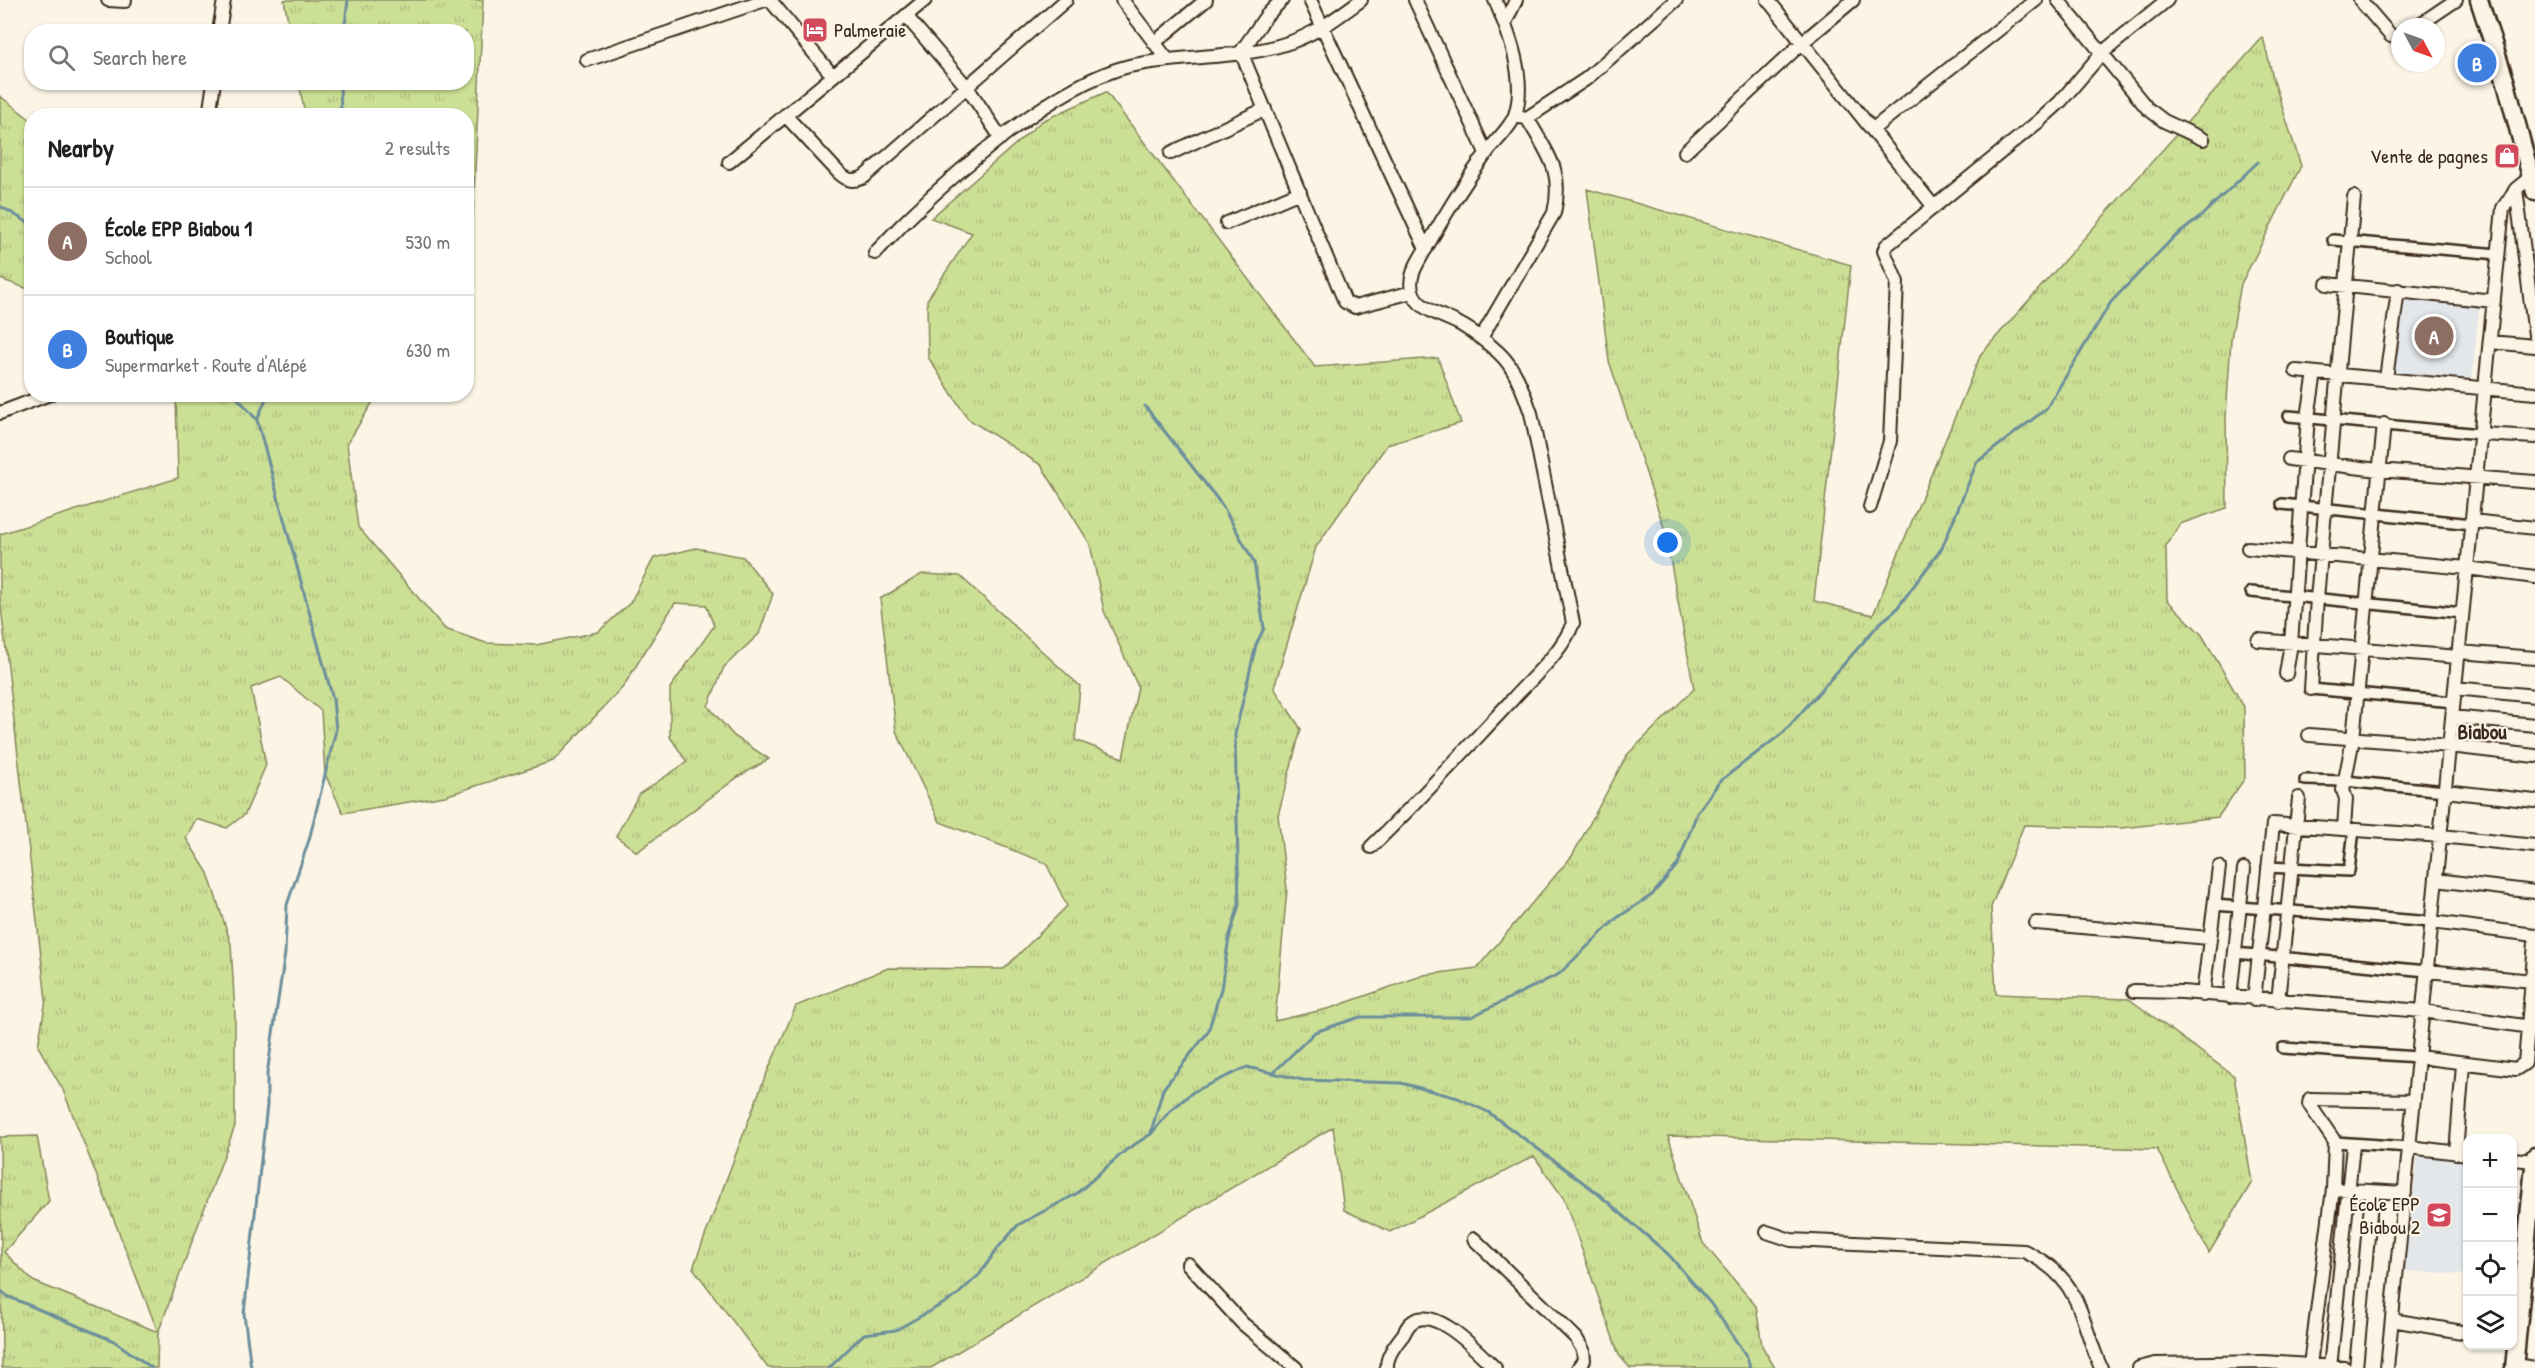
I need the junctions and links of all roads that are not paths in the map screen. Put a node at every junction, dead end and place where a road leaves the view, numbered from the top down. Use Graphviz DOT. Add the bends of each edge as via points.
graph roads {
  1 [pos="108,0"];
  2 [pos="224,0"];
  3 [pos="788,0"];
  4 [pos="925,0"];
  5 [pos="1066,0"];
  6 [pos="1122,0"];
  7 [pos="1206,0"];
  8 [pos="1282,0"];
  9 [pos="1310,0"];
  10 [pos="1361,0"];
  11 [pos="1414,0"];
  12 [pos="1495,0"];
  13 [pos="1516,0"];
  14 [pos="1676,0"];
  15 [pos="1768,0"];
  16 [pos="1853,0"];
  17 [pos="2036,0"];
  18 [pos="2058,0"];
  19 [pos="2167,0"];
  20 [pos="2360,0"];
  21 [pos="2456,0"];
  22 [pos="2479,0"];
  23 [pos="125,1"];
  24 [pos="771,3"];
  25 [pos="906,16"];
  26 [pos="2429,18"];
  27 [pos="1505,23"];
  28 [pos="220,24"];
  29 [pos="1324,26"];
  30 [pos="2391,36"];
  31 [pos="1803,42"];
  32 [pos="1154,43"];
  33 [pos="1241,52"];
  34 [pos="2102,53"];
  35 [pos="1167,59"];
  36 [pos="587,60"];
  37 [pos="832,76"];
  38 [pos="967,87"];
  39 [pos="213,90"];
  40 [pos="209,108"];
  41 [pos="1265,109"];
  42 [pos="785,115"];
  43 [pos="1521,117"];
  44 [pos="1873,129"];
  45 [pos="1001,138"];
  46 [pos="2203,139"];
  47 [pos="1685,152"];
  48 [pos="1171,153"];
  49 [pos="1486,153"];
  50 [pos="729,162"];
  51 [pos="2533,184"];
  52 [pos="2516,189"];
  53 [pos="1300,192"];
  54 [pos="2354,196"];
  55 [pos="1934,207"];
  56 [pos="1227,223"];
  57 [pos="2333,240"];
  58 [pos="2350,242"];
  59 [pos="1426,249"];
  60 [pos="875,253"];
  61 [pos="2499,254"];
  62 [pos="2327,284"];
  63 [pos="2346,286"];
  64 [pos="2398,290"];
  65 [pos="1412,292"];
  66 [pos="2494,301"];
  67 [pos="2535,334"];
  68 [pos="1481,338"];
  69 [pos="2490,342"];
  70 [pos="2535,346"];
  71 [pos="2296,371"];
  72 [pos="2315,374"];
  73 [pos="2338,376"];
  74 [pos="2386,379"];
  75 [pos="2485,387"];
  76 [pos="2535,393"];
  77 [pos="29,402"];
  78 [pos="0,413"];
  79 [pos="2289,416"];
  80 [pos="2308,417"];
  81 [pos="2334,419"];
  82 [pos="2384,424"];
  83 [pos="2481,434"];
  84 [pos="2535,437"];
  85 [pos="2289,459"];
  86 [pos="2305,461"];
  87 [pos="2329,464"];
  88 [pos="2378,470"];
  89 [pos="2476,478"];
  90 [pos="2535,482"];
  91 [pos="2282,504"];
  92 [pos="2302,505"];
  93 [pos="1870,507"];
  94 [pos="2325,507"];
  95 [pos="2373,513"];
  96 [pos="2472,523"];
  97 [pos="2535,528"];
  98 [pos="2248,548"];
  99 [pos="2297,551"];
  100 [pos="2321,553"];
  101 [pos="2369,559"];
  102 [pos="2467,568"];
  103 [pos="2535,577"];
  104 [pos="2251,592"];
  105 [pos="2294,596"];
  106 [pos="2317,598"];
  107 [pos="2365,603"];
  108 [pos="2463,613"];
  109 [pos="2258,640"];
  110 [pos="2291,643"];
  111 [pos="2315,645"];
  112 [pos="2362,649"];
  113 [pos="2459,655"];
  114 [pos="2535,658"];
  115 [pos="2286,674"];
  116 [pos="2455,688"];
  117 [pos="2311,689"];
  118 [pos="2357,693"];
  119 [pos="2535,696"];
  120 [pos="2454,702"];
  121 [pos="2452,717"];
  122 [pos="2535,725"];
  123 [pos="2309,735"];
  124 [pos="2353,739"];
  125 [pos="2450,746"];
  126 [pos="2535,756"];
  127 [pos="2305,780"];
  128 [pos="2345,781"];
  129 [pos="2445,791"];
  130 [pos="2299,798"];
  131 [pos="2535,801"];
  132 [pos="2296,824"];
  133 [pos="2349,829"];
  134 [pos="2440,836"];
  135 [pos="2535,846"];
  136 [pos="1371,847"];
  137 [pos="2219,867"];
  138 [pos="2267,867"];
  139 [pos="2291,867"];
  140 [pos="2244,869"];
  141 [pos="2436,880"];
  142 [pos="2535,892"];
  143 [pos="2214,905"];
  144 [pos="2239,907"];
  145 [pos="2262,909"];
  146 [pos="2287,911"];
  147 [pos="2432,922"];
  148 [pos="2036,923"];
  149 [pos="2535,934"];
  150 [pos="2209,938"];
  151 [pos="2535,943"];
  152 [pos="2235,953"];
  153 [pos="2259,954"];
  154 [pos="2282,957"];
  155 [pos="2427,971"];
  156 [pos="2533,981"];
  157 [pos="2134,991"];
  158 [pos="2204,995"];
  159 [pos="2230,998"];
  160 [pos="2254,1000"];
  161 [pos="2278,1000"];
  162 [pos="2423,1011"];
  163 [pos="2530,1026"];
  164 [pos="2283,1048"];
  165 [pos="2418,1057"];
  166 [pos="2463,1064"];
  167 [pos="2414,1101"];
  168 [pos="2335,1142"];
  169 [pos="2354,1145"];
  170 [pos="2409,1147"];
  171 [pos="2462,1154"];
  172 [pos="2535,1156"];
  173 [pos="2517,1159"];
  174 [pos="2535,1161"];
  175 [pos="2333,1189"];
  176 [pos="2350,1190"];
  177 [pos="2372,1192"];
  178 [pos="2405,1193"];
  179 [pos="2533,1217"];
  180 [pos="1767,1232"];
  181 [pos="1474,1239"];
  182 [pos="1188,1264"];
  183 [pos="2392,1320"];
  184 [pos="2517,1325"];
  185 [pos="2463,1331"];
  186 [pos="2515,1350"];
  187 [pos="2305,1366"];
  188 [pos="2330,1367"];
  189 [pos="2514,1367"];
  190 [pos="1296,1368"];
  191 [pos="1387,1368"];
  192 [pos="1495,1368"];
  193 [pos="1578,1368"];
  194 [pos="2101,1368"];
  195 [pos="2139,1368"];
  196 [pos="2345,1368"];
  197 [pos="2356,1368"];
  198 [pos="2387,1368"];
  199 [pos="2535,1368"];
  1 -- 23 [label="street"];
  2 -- 28 [label="street"];
  3 -- 24 [label="street"];
  4 -- 25 [label="street"];
  5 -- 38 [label="street"];
  6 -- 32 [label="street"];
  7 -- 32 [label="street"];
  8 -- 33 [label="street"];
  9 -- 29 [label="street"];
  10 -- 29 [label="street"];
  11 -- 49 [label="street"];
  12 -- 27 [label="street"];
  13 -- 27 [label="street"];
  14 -- 43 [label="street" via="1586,79"];
  15 -- 31 [label="street"];
  16 -- 31 [label="street"];
  17 -- 44 [label="street"];
  18 -- 34 [label="street"];
  19 -- 34 [label="street"];
  20 -- 30 [label="street"];
  21 -- 26 [label="street"];
  22 -- 51 [label="main road"];
  24 -- 36 [label="street"];
  24 -- 37 [label="street"];
  25 -- 37 [label="street"];
  25 -- 38 [label="street"];
  27 -- 43 [label="street" via="1512,43"];
  29 -- 33 [label="street" via="1289,43"];
  29 -- 59 [label="street"];
  31 -- 44 [label="street"];
  31 -- 47 [label="street"];
  32 -- 35 [label="street"];
  33 -- 35 [label="street"];
  33 -- 41 [label="street"];
  34 -- 46 [label="street" via="2155,116"];
  34 -- 55 [label="street" via="2060,102"];
  35 -- 45 [label="street" via="1128,67 1077,85"];
  37 -- 42 [label="street"];
  38 -- 42 [label="street" via="864,177 854,181 839,173"];
  38 -- 45 [label="street"];
  39 -- 40 [label="street"];
  41 -- 48 [label="street"];
  41 -- 53 [label="street"];
  42 -- 50 [label="street"];
  43 -- 49 [label="street"];
  43 -- 68 [label="street" via="1554,167 1558,195 1554,213"];
  44 -- 55 [label="street"];
  45 -- 60 [label="street"];
  49 -- 59 [label="street"];
  51 -- 52 [label="street"];
  52 -- 61 [label="street" via="2503,208"];
  52 -- 67 [label="street"];
  53 -- 56 [label="street"];
  53 -- 65 [label="street" via="1345,302 1355,307"];
  54 -- 58 [label="street"];
  55 -- 93 [label="street" via="1891,240 1884,251 1897,282 1890,441"];
  57 -- 58 [label="street"];
  58 -- 61 [label="street"];
  58 -- 63 [label="street"];
  59 -- 65 [label="street" via="1411,279"];
  61 -- 66 [label="street"];
  62 -- 63 [label="street"];
  63 -- 64 [label="street"];
  63 -- 73 [label="street"];
  64 -- 66 [label="street"];
  64 -- 74 [label="street"];
  65 -- 68 [label="street" via="1435,314"];
  66 -- 69 [label="street"];
  68 -- 136 [label="street" via="1511,366 1531,413 1573,623 1568,638 1450,768"];
  69 -- 70 [label="street"];
  69 -- 75 [label="street"];
  71 -- 72 [label="street"];
  72 -- 73 [label="street"];
  72 -- 80 [label="street"];
  73 -- 74 [label="street"];
  73 -- 81 [label="street"];
  74 -- 75 [label="street"];
  75 -- 76 [label="street"];
  75 -- 83 [label="street"];
  77 -- 78 [label="street"];
  79 -- 80 [label="street"];
  80 -- 81 [label="street"];
  80 -- 86 [label="street"];
  81 -- 82 [label="street"];
  81 -- 87 [label="street"];
  82 -- 83 [label="street"];
  82 -- 88 [label="street"];
  83 -- 84 [label="street"];
  83 -- 89 [label="street"];
  85 -- 86 [label="street"];
  86 -- 87 [label="street"];
  86 -- 92 [label="street"];
  87 -- 88 [label="street"];
  87 -- 94 [label="street"];
  88 -- 89 [label="street"];
  88 -- 95 [label="street"];
  89 -- 90 [label="street"];
  89 -- 96 [label="street"];
  91 -- 92 [label="street"];
  92 -- 94 [label="street"];
  92 -- 99 [label="street"];
  94 -- 95 [label="street"];
  94 -- 100 [label="street"];
  95 -- 96 [label="street"];
  95 -- 101 [label="street"];
  96 -- 97 [label="street"];
  96 -- 102 [label="street"];
  98 -- 99 [label="street"];
  99 -- 100 [label="street"];
  99 -- 105 [label="street"];
  100 -- 101 [label="street"];
  100 -- 106 [label="street"];
  101 -- 102 [label="street"];
  101 -- 107 [label="street"];
  102 -- 103 [label="street"];
  102 -- 108 [label="street"];
  104 -- 105 [label="street"];
  105 -- 106 [label="street"];
  105 -- 110 [label="street"];
  106 -- 107 [label="street"];
  106 -- 111 [label="street"];
  107 -- 108 [label="street"];
  107 -- 112 [label="street"];
  108 -- 113 [label="street"];
  109 -- 110 [label="street"];
  110 -- 111 [label="street"];
  110 -- 115 [label="street"];
  111 -- 112 [label="street"];
  111 -- 117 [label="street"];
  112 -- 113 [label="street"];
  112 -- 118 [label="street"];
  113 -- 114 [label="street"];
  113 -- 116 [label="street"];
  116 -- 119 [label="street"];
  116 -- 120 [label="street"];
  117 -- 118 [label="street"];
  118 -- 120 [label="street"];
  118 -- 124 [label="street"];
  120 -- 121 [label="street"];
  121 -- 122 [label="street"];
  121 -- 125 [label="street"];
  123 -- 124 [label="street"];
  124 -- 125 [label="street"];
  124 -- 128 [label="street"];
  125 -- 126 [label="street"];
  125 -- 129 [label="street"];
  127 -- 128 [label="street"];
  128 -- 129 [label="street"];
  128 -- 133 [label="street"];
  129 -- 131 [label="street"];
  129 -- 134 [label="street"];
  130 -- 132 [label="street"];
  132 -- 133 [label="street"];
  132 -- 138 [label="street" via="2273,824"];
  132 -- 139 [label="street"];
  133 -- 134 [label="street"];
  133 -- 139 [label="street" via="2349,871"];
  134 -- 135 [label="street"];
  134 -- 141 [label="street"];
  137 -- 143 [label="street"];
  138 -- 139 [label="street"];
  138 -- 145 [label="street"];
  139 -- 146 [label="street"];
  140 -- 144 [label="street"];
  141 -- 142 [label="street"];
  141 -- 147 [label="street"];
  143 -- 144 [label="street"];
  143 -- 150 [label="street"];
  144 -- 145 [label="street"];
  144 -- 152 [label="street"];
  145 -- 146 [label="street"];
  145 -- 153 [label="street"];
  146 -- 147 [label="street"];
  146 -- 154 [label="street"];
  147 -- 149 [label="street"];
  147 -- 155 [label="street"];
  148 -- 150 [label="street"];
  150 -- 158 [label="street"];
  151 -- 156 [label="street"];
  152 -- 153 [label="street"];
  152 -- 159 [label="street"];
  153 -- 154 [label="street"];
  153 -- 160 [label="street"];
  154 -- 155 [label="street"];
  154 -- 161 [label="street"];
  155 -- 156 [label="street"];
  155 -- 162 [label="street"];
  156 -- 163 [label="street"];
  157 -- 158 [label="street"];
  158 -- 159 [label="street"];
  159 -- 160 [label="street"];
  160 -- 161 [label="street"];
  161 -- 162 [label="street"];
  162 -- 163 [label="street"];
  162 -- 165 [label="street"];
  163 -- 166 [label="street" via="2527,1061 2519,1068"];
  164 -- 165 [label="street"];
  165 -- 166 [label="street"];
  165 -- 167 [label="street"];
  166 -- 171 [label="street"];
  167 -- 168 [label="street" via="2310,1100"];
  167 -- 170 [label="street"];
  168 -- 169 [label="street"];
  168 -- 175 [label="street"];
  169 -- 170 [label="street"];
  169 -- 176 [label="street"];
  170 -- 171 [label="street"];
  170 -- 178 [label="street"];
  172 -- 174 [label="main road"];
  173 -- 174 [label="street"];
  174 -- 179 [label="main road"];
  175 -- 176 [label="street"];
  175 -- 187 [label="street"];
  176 -- 177 [label="street"];
  176 -- 188 [label="street"];
  177 -- 178 [label="street"];
  177 -- 197 [label="street"];
  178 -- 183 [label="street"];
  179 -- 184 [label="main road"];
  180 -- 194 [label="street" via="1791,1240 2024,1251 2053,1267 2067,1283 2078,1301 2086,1334"];
  181 -- 193 [label="street" via="1576,1338 1584,1360"];
  182 -- 190 [label="street" via="1242,1323"];
  183 -- 185 [label="street"];
  183 -- 198 [label="street"];
  186 -- 189 [label="main road"];
  187 -- 188 [label="street"];
  187 -- 195 [label="street" via="2264,1362 2155,1364"];
  188 -- 196 [label="street"];
  189 -- 199 [label="street"];
  191 -- 192 [label="street" via="1394,1347 1411,1323 1422,1319 1439,1322 1458,1333"];
}
